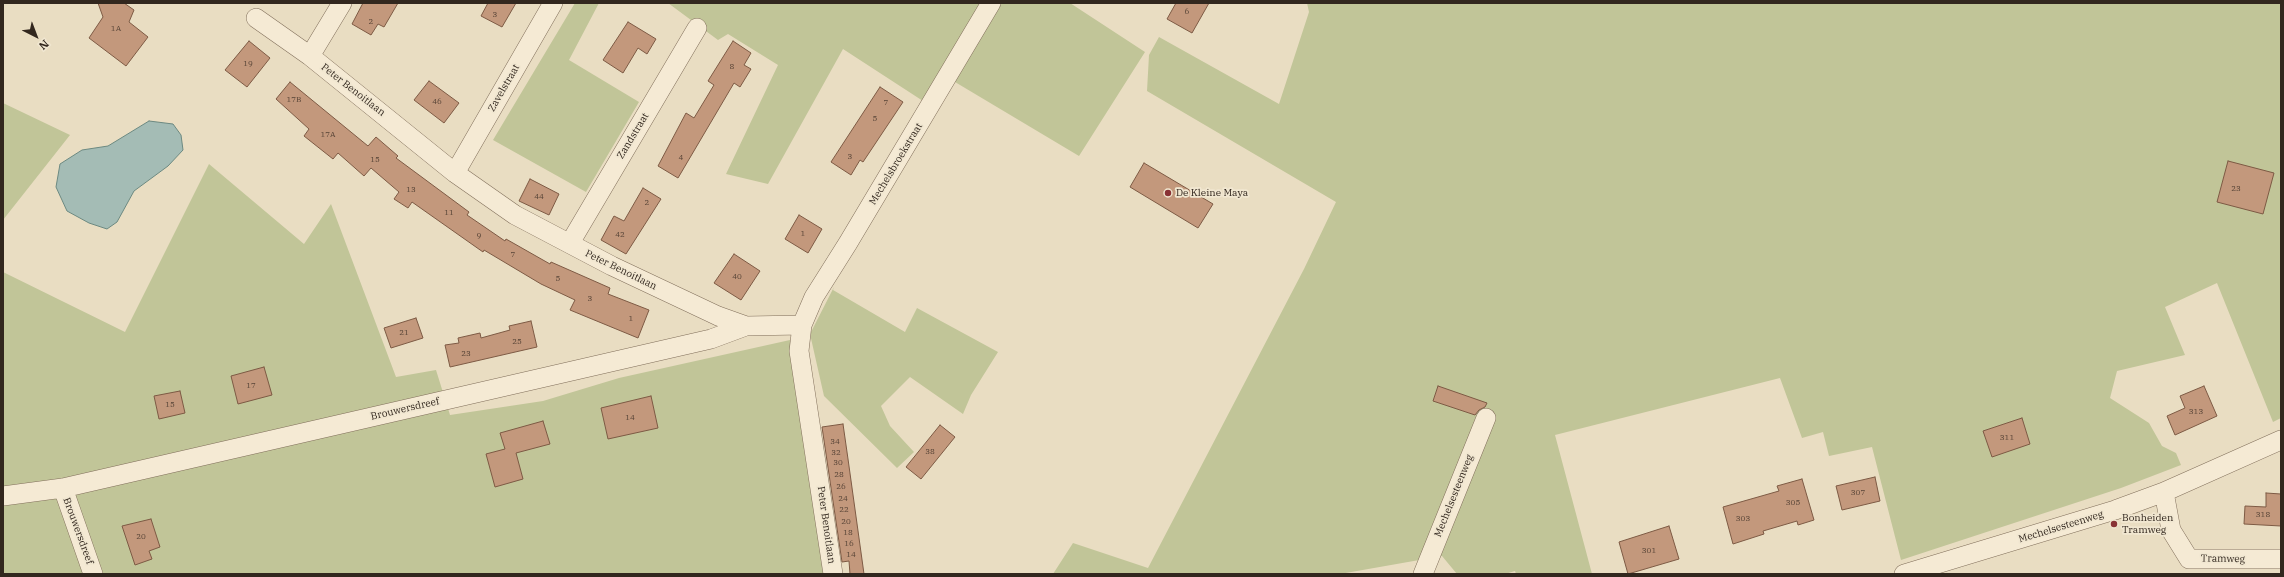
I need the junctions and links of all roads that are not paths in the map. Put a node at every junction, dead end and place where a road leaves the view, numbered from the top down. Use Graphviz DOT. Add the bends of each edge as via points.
graph roads {
  1 [pos="342,3"];
  2 [pos="554,3"];
  3 [pos="991,3"];
  4 [pos="256,18"];
  5 [pos="697,28"];
  6 [pos="310,56"];
  7 [pos="455,173"];
  8 [pos="570,243"];
  9 [pos="802,325"];
  10 [pos="746,326"];
  11 [pos="1486,418"];
  12 [pos="2281,440"];
  13 [pos="62,488"];
  14 [pos="2164,492"];
  15 [pos="3,496"];
  16 [pos="2281,559"];
  17 [pos="93,574"];
  18 [pos="834,574"];
  19 [pos="1423,574"];
  20 [pos="1904,574"];
  1 -- 6 [label="street"];
  2 -- 7 [label="street, Zavelstraat"];
  3 -- 9 [label="street, Mechelsbroekstraat" via="814,297"];
  4 -- 6 [label="street, Peter Benoitlaan"];
  5 -- 8 [label="street, Zandstraat"];
  6 -- 7 [label="street, Peter Benoitlaan"];
  7 -- 8 [label="street, Peter Benoitlaan" via="515,215"];
  8 -- 10 [label="street, Peter Benoitlaan" via="633,276 718,316"];
  9 -- 10 [label="street, Peter Benoitlaan"];
  9 -- 18 [label="street, Peter Benoitlaan" via="798,351"];
  10 -- 13 [label="street, Brouwersdreef" via="711,339"];
  11 -- 19 [label="street, Mechelsesteenweg"];
  12 -- 14 [label="street, Mechelsesteenweg"];
  13 -- 15 [label="street, Brouwersdreef"];
  13 -- 17 [label="street, Brouwersdreef"];
  14 -- 16 [label="street, Tramweg" via="2171,530 2189,558"];
  14 -- 20 [label="street, Mechelsesteenweg" via="2072,524"];
}
